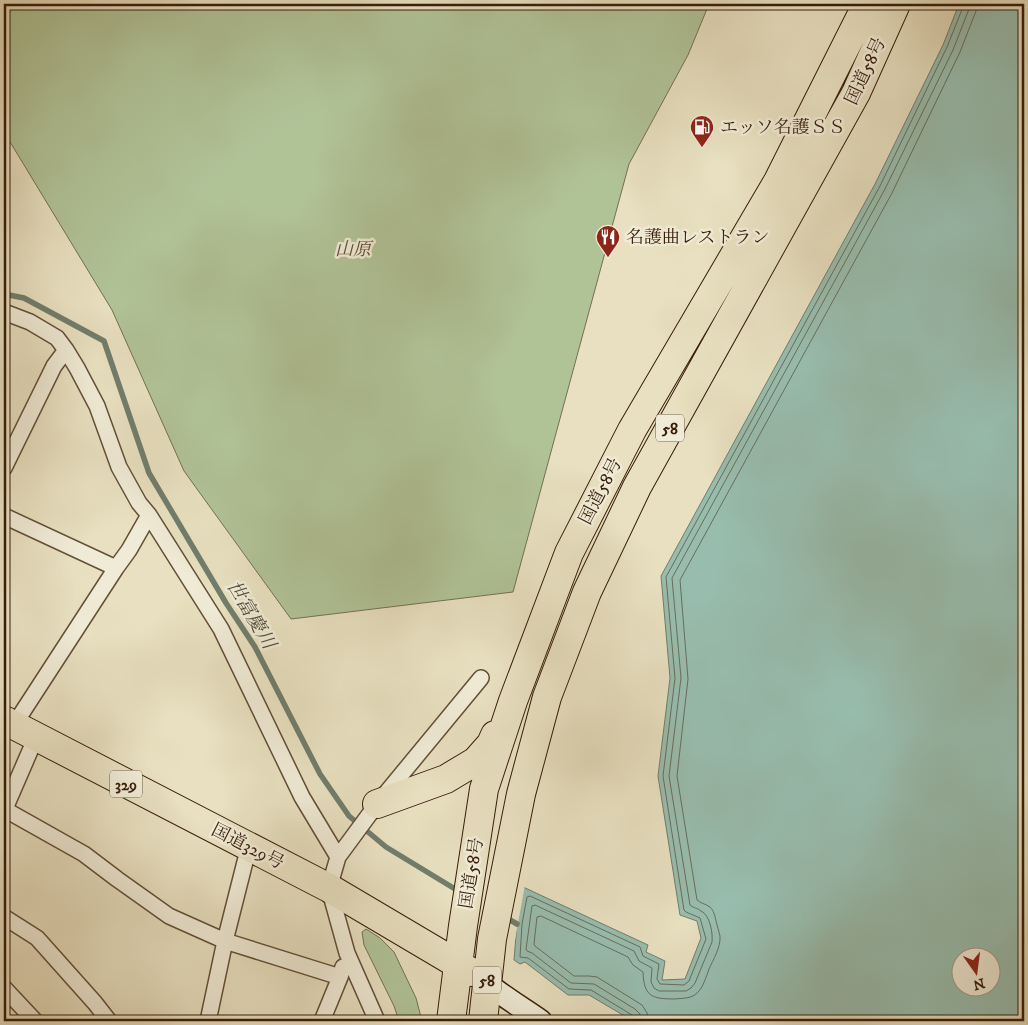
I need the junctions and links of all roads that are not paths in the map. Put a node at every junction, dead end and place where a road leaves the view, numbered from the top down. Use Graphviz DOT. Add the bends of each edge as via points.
graph roads {
  1 [pos="866,4"];
  2 [pos="896,4"];
  3 [pos="4,312"];
  4 [pos="66,350"];
  5 [pos="4,468"];
  6 [pos="149,515"];
  7 [pos="4,516"];
  8 [pos="116,568"];
  9 [pos="481,678"];
  10 [pos="513,701"];
  11 [pos="18,728"];
  12 [pos="377,804"];
  13 [pos="4,810"];
  14 [pos="249,846"];
  15 [pos="338,857"];
  16 [pos="330,888"];
  17 [pos="4,917"];
  18 [pos="225,942"];
  19 [pos="347,953"];
  20 [pos="458,963"];
  21 [pos="340,977"];
  22 [pos="486,982"];
  23 [pos="4,988"];
  24 [pos="36,1021"];
  25 [pos="109,1021"];
  26 [pos="208,1021"];
  27 [pos="322,1021"];
  28 [pos="377,1021"];
  29 [pos="451,1021"];
  30 [pos="483,1021"];
  31 [pos="541,1021"];
  1 -- 10 [label="highway, 国道58号 / 58" via="778,181 632,430 569,553"];
  2 -- 22 [label="highway, 国道58号 / 58" via="856,93 637,487 587,592 546,697 521,794"];
  3 -- 4 [label="street" via="57,338"];
  4 -- 5 [label="street" via="54,366"];
  4 -- 6 [label="street" via="97,406 120,467"];
  6 -- 8 [label="street"];
  6 -- 15 [label="street" via="221,629 302,797"];
  7 -- 8 [label="street"];
  8 -- 11 [label="street"];
  9 -- 12 [label="street"];
  10 -- 12 [label="highway" via="491,744 476,761 446,779"];
  10 -- 20 [label="highway, 国道58号 / 58" via="484,789"];
  11 -- 13 [label="street"];
  11 -- 14 [label="highway, 国道329号 / 329"];
  12 -- 15 [label="street"];
  13 -- 18 [label="street" via="84,854 169,916"];
  14 -- 16 [label="highway, 国道329号 / 329"];
  14 -- 18 [label="street"];
  15 -- 16 [label="street"];
  16 -- 19 [label="street"];
  16 -- 20 [label="highway, 国道329号 / 329"];
  17 -- 25 [label="street" via="37,938"];
  18 -- 21 [label="street"];
  18 -- 26 [label="street"];
  19 -- 21 [label="street"];
  19 -- 28 [label="street"];
  20 -- 22 [label="highway, 国道329号 / 329"];
  20 -- 29 [label="highway, 国道58号 / 58"];
  21 -- 27 [label="street"];
  22 -- 30 [label="highway, 国道58号 / 58"];
  22 -- 31 [label="street"];
  23 -- 24 [label="street"];
}
